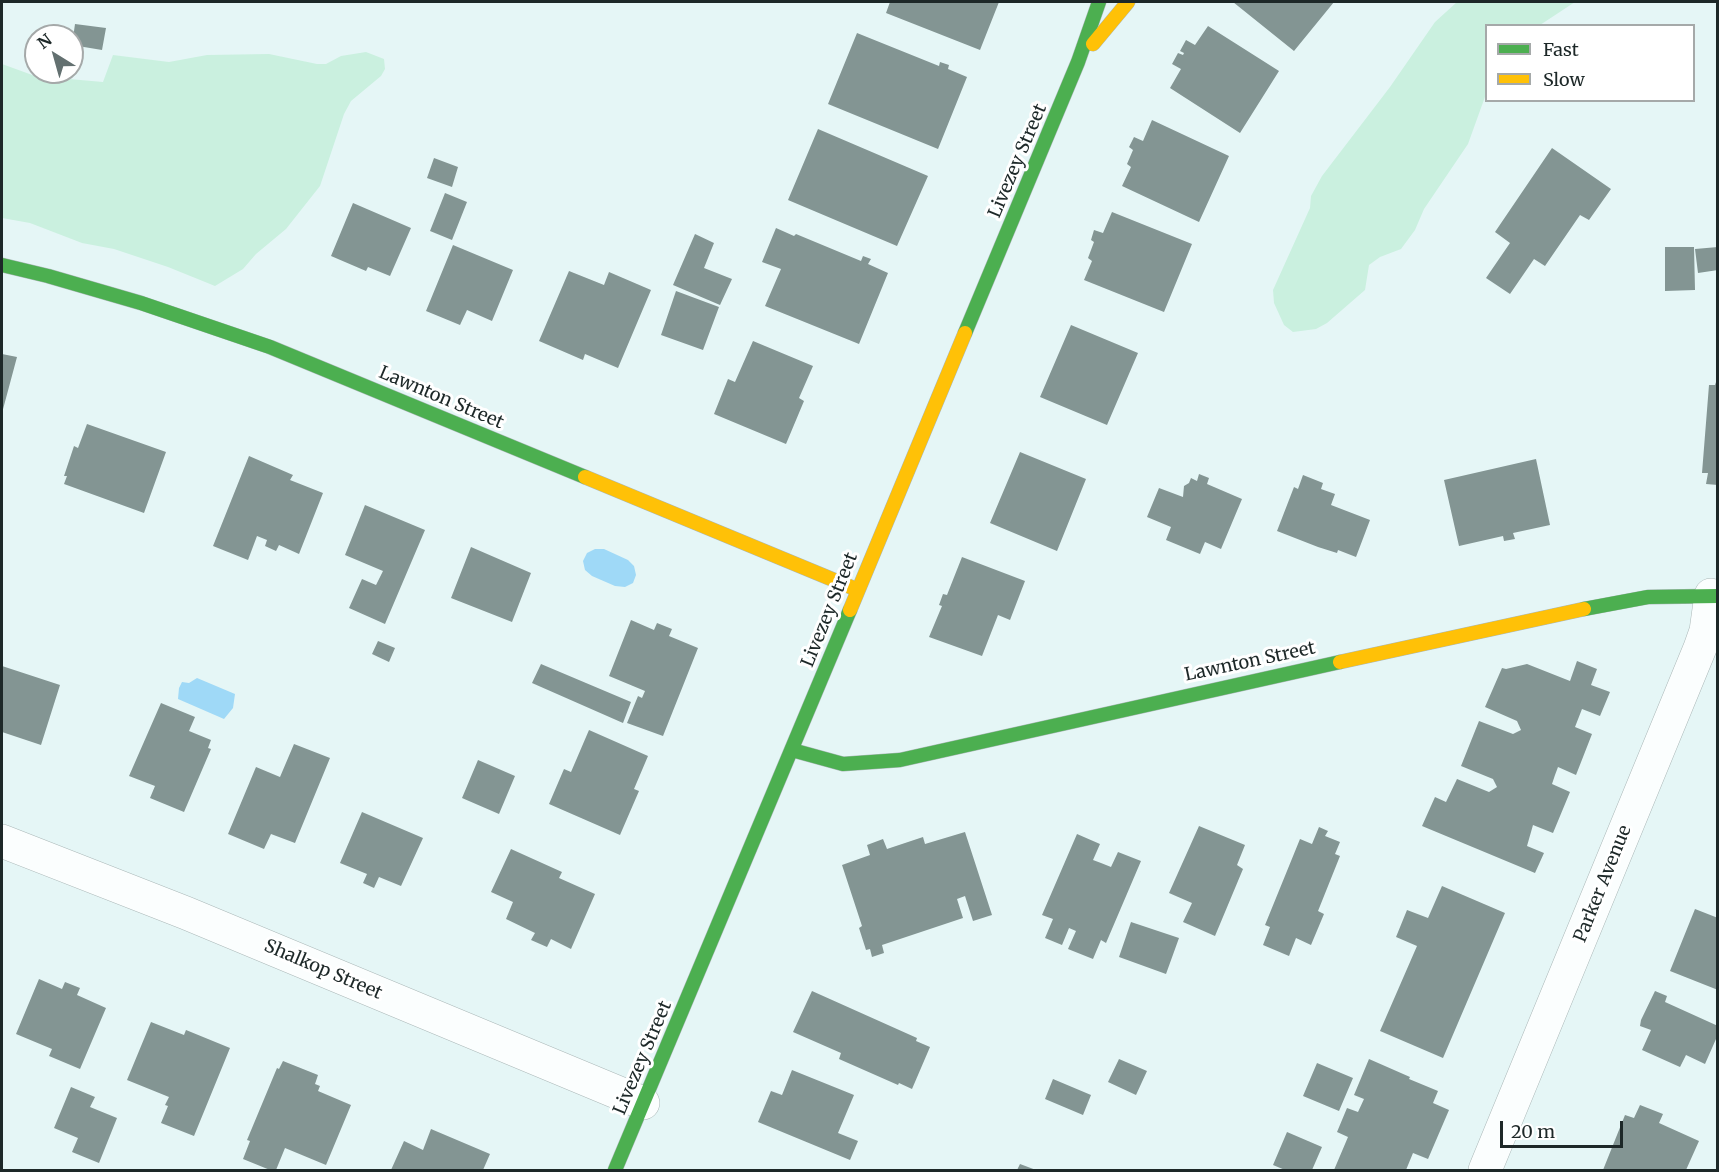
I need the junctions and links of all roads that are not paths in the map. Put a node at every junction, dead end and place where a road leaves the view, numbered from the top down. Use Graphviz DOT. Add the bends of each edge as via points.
graph roads {
  1 [pos="1099,2"];
  2 [pos="1128,2"];
  3 [pos="1078,62"];
  4 [pos="2,265"];
  5 [pos="858,590"];
  6 [pos="1714,595"];
  7 [pos="792,750"];
  8 [pos="2,841"];
  9 [pos="643,1103"];
  10 [pos="615,1170"];
  11 [pos="1485,1170"];
  1 -- 3 [label="street, Livezey Street"];
  2 -- 3 [label="street, Livezey Street"];
  3 -- 5 [label="street, Livezey Street"];
  4 -- 5 [label="street, Lawnton Street" via="141,303 270,347"];
  5 -- 7 [label="street, Livezey Street"];
  6 -- 7 [label="street, Lawnton Street" via="1648,597 1600,606 900,760 843,764"];
  6 -- 11 [label="street, Parker Avenue" via="1700,648"];
  7 -- 9 [label="street, Livezey Street"];
  8 -- 9 [label="street, Shalkop Street"];
  9 -- 10 [label="street, Livezey Street"];
}
